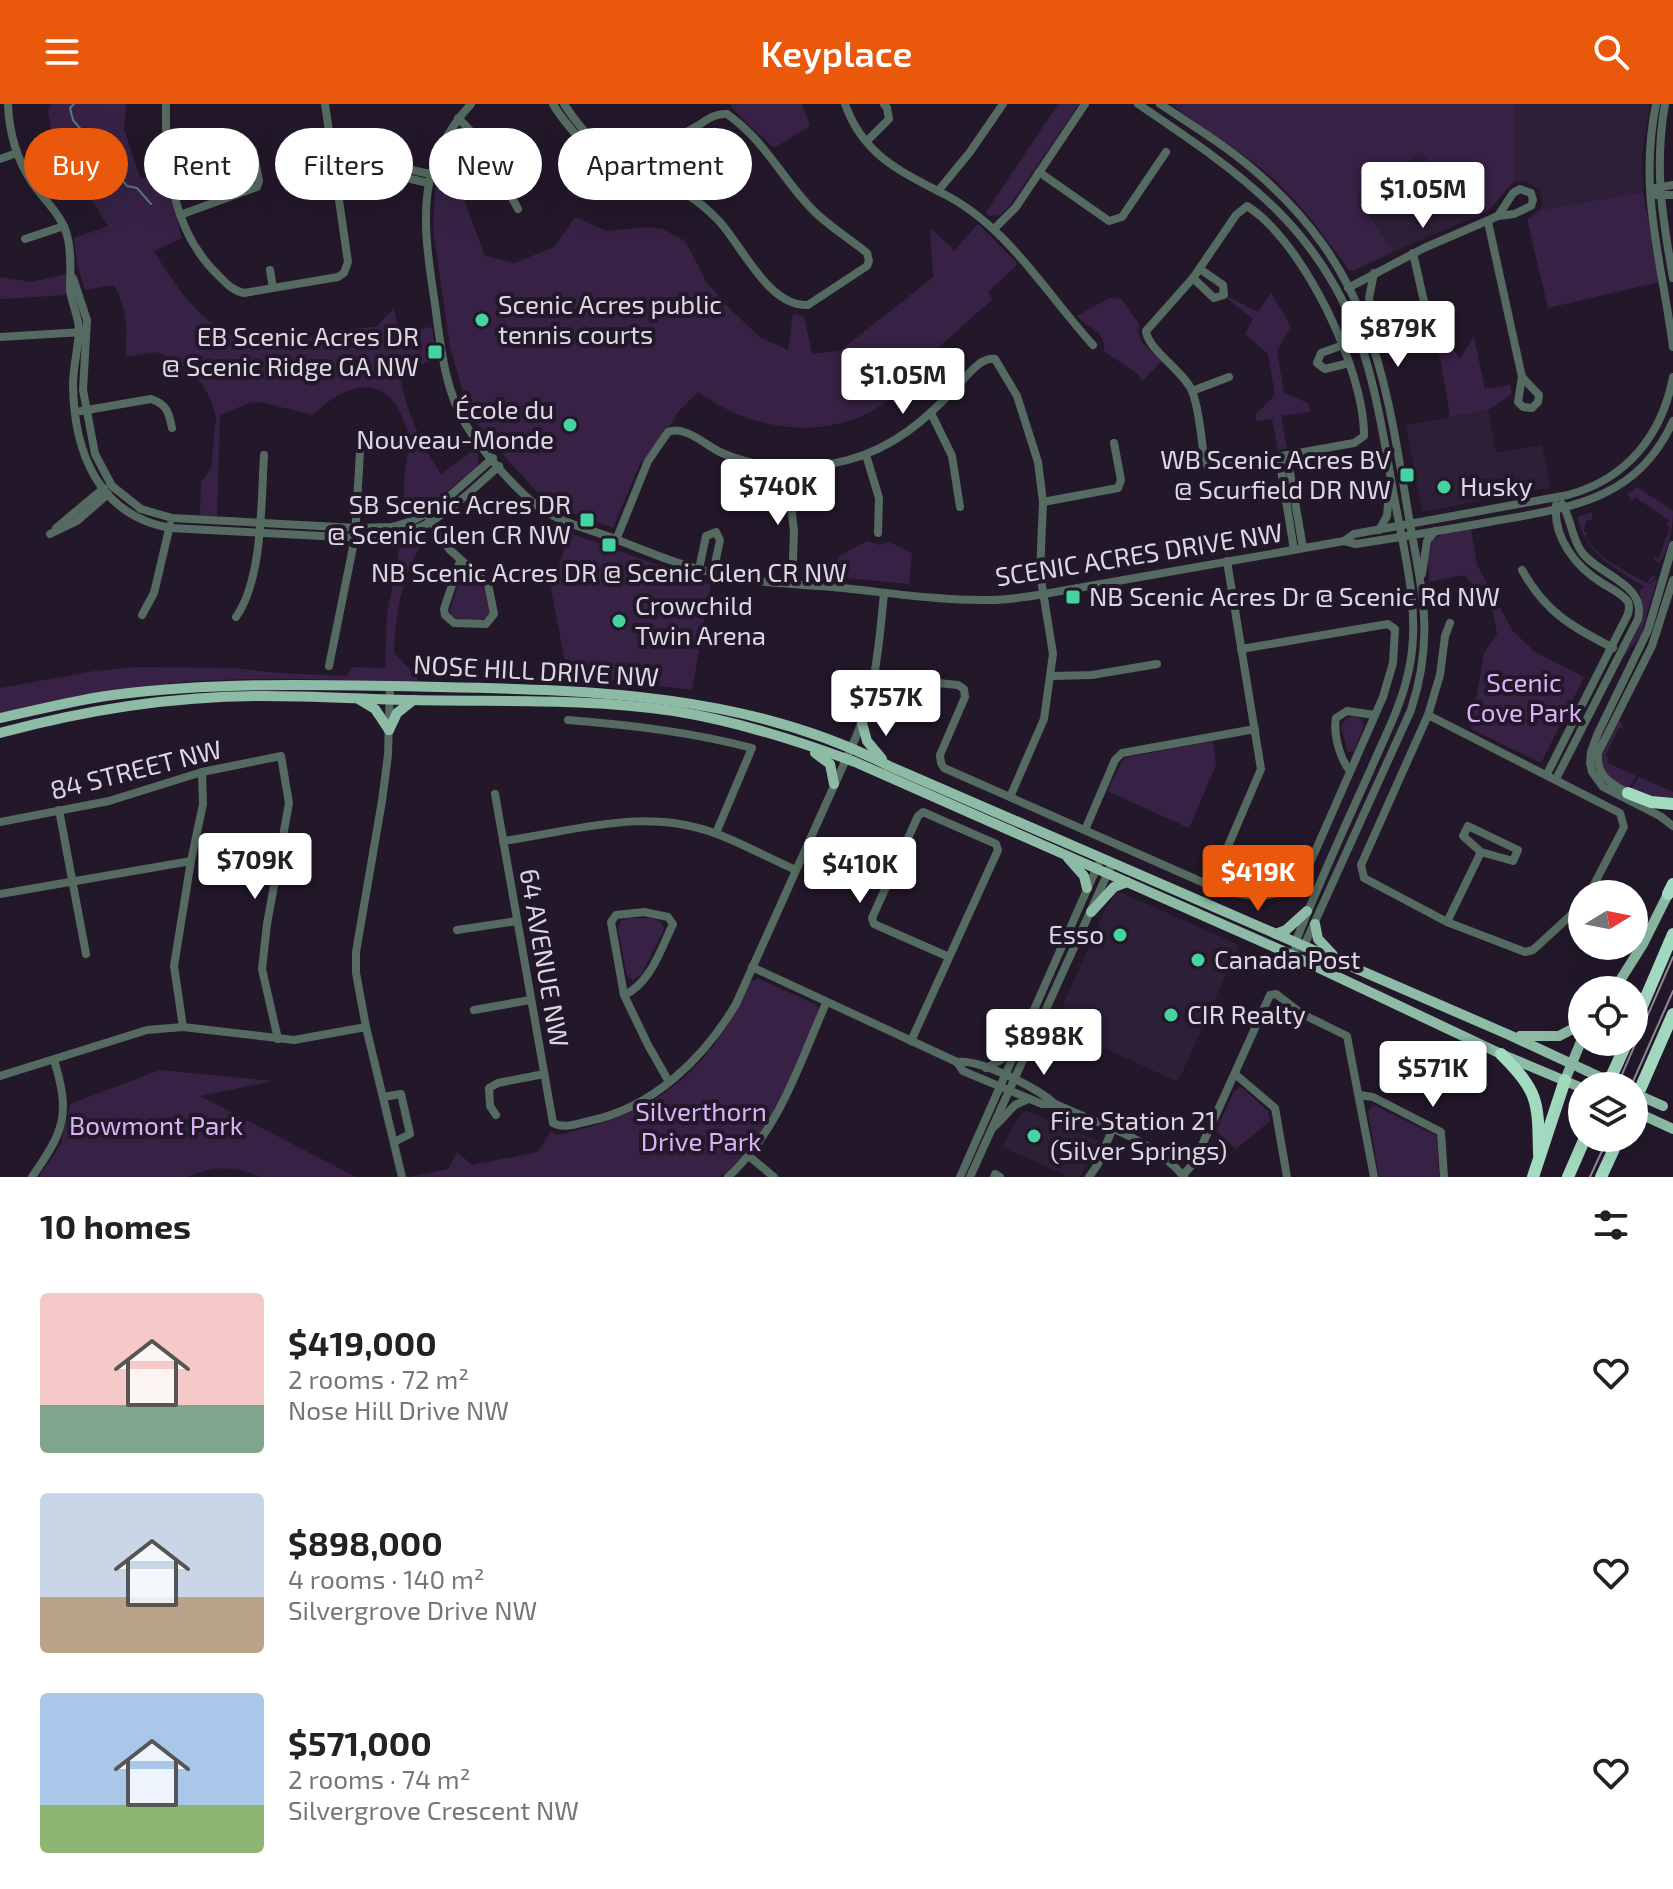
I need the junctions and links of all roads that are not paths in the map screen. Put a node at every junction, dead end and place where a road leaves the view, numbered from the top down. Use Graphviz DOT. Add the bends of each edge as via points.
graph roads {
  1 [pos="8,104"];
  2 [pos="166,104"];
  3 [pos="325,104"];
  4 [pos="471,104"];
  5 [pos="553,104"];
  6 [pos="564,104"];
  7 [pos="845,104"];
  8 [pos="884,104"];
  9 [pos="1003,104"];
  10 [pos="1138,104"];
  11 [pos="1160,104"];
  12 [pos="1656,104"];
  13 [pos="1665,104"];
  14 [pos="1084,105"];
  15 [pos="458,118"];
  16 [pos="329,128"];
  17 [pos="452,128"];
  18 [pos="576,128"];
  19 [pos="579,128"];
  20 [pos="867,141"];
  21 [pos="1166,152"];
  22 [pos="17,153"];
  23 [pos="0,159"];
  24 [pos="648,172"];
  25 [pos="1039,172"];
  26 [pos="413,173"];
  27 [pos="429,179"];
  28 [pos="1673,185"];
  29 [pos="938,191"];
  30 [pos="1659,191"];
  31 [pos="1648,192"];
  32 [pos="1673,195"];
  33 [pos="221,200"];
  34 [pos="340,200"];
  35 [pos="518,209"];
  36 [pos="180,215"];
  37 [pos="1498,216"];
  38 [pos="1488,222"];
  39 [pos="64,226"];
  40 [pos="994,229"];
  41 [pos="25,239"];
  42 [pos="1413,253"];
  43 [pos="1200,269"];
  44 [pos="270,270"];
  45 [pos="1374,273"];
  46 [pos="1193,278"];
  47 [pos="1673,278"];
  48 [pos="1350,287"];
  49 [pos="273,288"];
  50 [pos="1339,293"];
  51 [pos="1670,312"];
  52 [pos="1428,319"];
  53 [pos="83,332"];
  54 [pos="0,337"];
  55 [pos="1374,343"];
  56 [pos="0,344"];
  57 [pos="1093,345"];
  58 [pos="1343,345"];
  59 [pos="1673,347"];
  60 [pos="1349,363"];
  61 [pos="1229,377"];
  62 [pos="1522,377"];
  63 [pos="1673,377"];
  64 [pos="1192,391"];
  65 [pos="81,411"];
  66 [pos="931,413"];
  67 [pos="1673,421"];
  68 [pos="172,428"];
  69 [pos="361,435"];
  70 [pos="1114,443"];
  71 [pos="264,455"];
  72 [pos="866,455"];
  73 [pos="1283,456"];
  74 [pos="493,458"];
  75 [pos="499,466"];
  76 [pos="787,468"];
  77 [pos="1391,483"];
  78 [pos="112,486"];
  79 [pos="104,492"];
  80 [pos="1558,497"];
  81 [pos="1043,502"];
  82 [pos="960,507"];
  83 [pos="1565,508"];
  84 [pos="1555,510"];
  85 [pos="429,519"];
  86 [pos="171,523"];
  87 [pos="1410,524"];
  88 [pos="1399,526"];
  89 [pos="260,528"];
  90 [pos="1379,530"];
  91 [pos="1435,531"];
  92 [pos="356,533"];
  93 [pos="878,533"];
  94 [pos="1412,535"];
  95 [pos="1401,537"];
  96 [pos="616,540"];
  97 [pos="1344,541"];
  98 [pos="1673,545"];
  99 [pos="1298,549"];
  100 [pos="460,561"];
  101 [pos="1227,561"];
  102 [pos="699,569"];
  103 [pos="1522,570"];
  104 [pos="713,573"];
  105 [pos="1673,580"];
  106 [pos="792,584"];
  107 [pos="884,593"];
  108 [pos="1044,594"];
  109 [pos="1422,595"];
  110 [pos="142,615"];
  111 [pos="236,617"];
  112 [pos="1450,623"];
  113 [pos="1612,647"];
  114 [pos="1241,649"];
  115 [pos="1621,652"];
  116 [pos="1157,664"];
  117 [pos="329,666"];
  118 [pos="1052,676"];
  119 [pos="876,677"];
  120 [pos="390,686"];
  121 [pos="358,699"];
  122 [pos="389,699"];
  123 [pos="413,700"];
  124 [pos="1375,715"];
  125 [pos="1428,715"];
  126 [pos="0,718"];
  127 [pos="568,720"];
  128 [pos="862,723"];
  129 [pos="1255,729"];
  130 [pos="389,730"];
  131 [pos="0,733"];
  132 [pos="797,741"];
  133 [pos="852,747"];
  134 [pos="847,759"];
  135 [pos="889,766"];
  136 [pos="1350,771"];
  137 [pos="202,772"];
  138 [pos="1547,774"];
  139 [pos="1556,779"];
  140 [pos="834,784"];
  141 [pos="1628,793"];
  142 [pos="495,794"];
  143 [pos="1010,797"];
  144 [pos="1673,804"];
  145 [pos="59,810"];
  146 [pos="0,822"];
  147 [pos="1673,826"];
  148 [pos="1085,830"];
  149 [pos="716,833"];
  150 [pos="503,841"];
  151 [pos="1481,852"];
  152 [pos="1064,854"];
  153 [pos="191,861"];
  154 [pos="1099,862"];
  155 [pos="1110,867"];
  156 [pos="796,870"];
  157 [pos="1596,880"];
  158 [pos="72,881"];
  159 [pos="1127,882"];
  160 [pos="1671,885"];
  161 [pos="1211,886"];
  162 [pos="1087,888"];
  163 [pos="0,894"];
  164 [pos="1307,911"];
  165 [pos="1091,912"];
  166 [pos="1568,917"];
  167 [pos="517,921"];
  168 [pos="1447,922"];
  169 [pos="1315,924"];
  170 [pos="457,930"];
  171 [pos="1276,934"];
  172 [pos="1673,934"];
  173 [pos="1299,945"];
  174 [pos="86,954"];
  175 [pos="949,957"];
  176 [pos="1296,957"];
  177 [pos="1053,965"];
  178 [pos="1348,965"];
  179 [pos="752,967"];
  180 [pos="1065,971"];
  181 [pos="1623,976"];
  182 [pos="1648,992"];
  183 [pos="624,995"];
  184 [pos="530,1000"];
  185 [pos="826,1003"];
  186 [pos="474,1010"];
  187 [pos="1673,1014"];
  188 [pos="183,1027"];
  189 [pos="366,1027"];
  190 [pos="1568,1032"];
  191 [pos="1507,1034"];
  192 [pos="278,1039"];
  193 [pos="911,1041"];
  194 [pos="1019,1042"];
  195 [pos="1501,1054"];
  196 [pos="1575,1056"];
  197 [pos="54,1060"];
  198 [pos="957,1062"];
  199 [pos="1572,1064"];
  200 [pos="986,1068"];
  201 [pos="1589,1072"];
  202 [pos="1648,1072"];
  203 [pos="544,1074"];
  204 [pos="1235,1074"];
  205 [pos="0,1076"];
  206 [pos="1004,1076"];
  207 [pos="1014,1080"];
  208 [pos="1565,1080"];
  209 [pos="1568,1081"];
  210 [pos="669,1082"];
  211 [pos="1000,1086"];
  212 [pos="1009,1090"];
  213 [pos="1359,1095"];
  214 [pos="383,1097"];
  215 [pos="1028,1099"];
  216 [pos="1648,1099"];
  217 [pos="1055,1104"];
  218 [pos="1668,1108"];
  219 [pos="496,1115"];
  220 [pos="1648,1117"];
  221 [pos="992,1129"];
  222 [pos="1673,1129"];
  223 [pos="1112,1130"];
  224 [pos="394,1142"];
  225 [pos="1579,1152"];
  226 [pos="1613,1152"];
  227 [pos="1539,1154"];
  228 [pos="750,1157"];
  229 [pos="1184,1176"];
  230 [pos="32,1177"];
  231 [pos="402,1177"];
  232 [pos="728,1177"];
  233 [pos="774,1177"];
  234 [pos="960,1177"];
  235 [pos="970,1177"];
  236 [pos="994,1177"];
  237 [pos="1000,1177"];
  238 [pos="1089,1177"];
  239 [pos="1287,1177"];
  240 [pos="1374,1177"];
  241 [pos="1444,1177"];
  242 [pos="1533,1177"];
  243 [pos="1568,1177"];
  244 [pos="1601,1177"];
  1 -- 22 [label="street"];
  2 -- 36 [label="street" via="171,183"];
  3 -- 16 [label="street"];
  4 -- 15 [label="street, SCENIC ACRES DRIVE NW"];
  5 -- 18 [label="street"];
  6 -- 19 [label="street"];
  7 -- 20 [label="street"];
  8 -- 20 [label="street" via="889,119"];
  9 -- 29 [label="street"];
  10 -- 50 [label="street" via="1271,202"];
  11 -- 48 [label="street" via="1276,189 1315,232"];
  12 -- 31 [label="street"];
  13 -- 30 [label="street"];
  14 -- 25 [label="street"];
  15 -- 17 [label="street, SCENIC ACRES DRIVE NW"];
  15 -- 35 [label="street" via="488,153"];
  20 -- 29 [label="street" via="882,160"];
  21 -- 25 [label="street" via="1122,217 1113,222"];
  22 -- 23 [label="street"];
  22 -- 39 [label="street"];
  24 -- 24 [label="street" via="668,143 727,114 771,155 810,208 865,251 868,264 808,305 796,303 765,283 705,208"];
  25 -- 40 [label="street"];
  26 -- 27 [label="street"];
  27 -- 74 [label="street, SCENIC ACRES DRIVE NW" via="425,237 449,385 466,426"];
  28 -- 30 [label="street"];
  29 -- 40 [label="street" via="966,205"];
  30 -- 31 [label="street"];
  30 -- 32 [label="street"];
  30 -- 47 [label="street"];
  31 -- 51 [label="street"];
  33 -- 36 [label="street"];
  34 -- 49 [label="street" via="346,270 338,277"];
  36 -- 49 [label="street" via="193,245 232,288 244,293"];
  37 -- 38 [label="street"];
  38 -- 42 [label="street"];
  38 -- 62 [label="street"];
  39 -- 41 [label="street"];
  39 -- 53 [label="street" via="70,288"];
  40 -- 57 [label="street"];
  42 -- 45 [label="street"];
  42 -- 52 [label="street"];
  43 -- 46 [label="street"];
  43 -- 46 [label="street" via="1223,285 1224,295 1214,298"];
  43 -- 58 [label="street" via="1236,215 1249,207 1303,269"];
  44 -- 49 [label="street"];
  45 -- 48 [label="street"];
  45 -- 55 [label="street" via="1369,298"];
  46 -- 64 [label="street" via="1146,331"];
  48 -- 50 [label="street"];
  48 -- 55 [label="street"];
  50 -- 77 [label="street" via="1369,371"];
  51 -- 59 [label="street"];
  53 -- 54 [label="street"];
  53 -- 65 [label="street" via="73,383"];
  54 -- 56 [label="street"];
  55 -- 87 [label="street"];
  58 -- 60 [label="street"];
  58 -- 60 [label="street" via="1321,353 1317,363 1325,369"];
  60 -- 73 [label="street" via="1365,432 1362,440"];
  61 -- 64 [label="street"];
  63 -- 80 [label="street, SCENIC ACRES DRIVE NW" via="1662,416 1639,452 1606,480"];
  64 -- 73 [label="street" via="1208,467"];
  65 -- 68 [label="street" via="151,399 169,410"];
  65 -- 78 [label="street"];
  65 -- 79 [label="street" via="85,457"];
  66 -- 72 [label="street"];
  66 -- 81 [label="street" via="983,361 995,359 1029,427"];
  66 -- 82 [label="street" via="952,456"];
  67 -- 83 [label="street, SCENIC ACRES DRIVE NW" via="1655,452 1625,482"];
  69 -- 92 [label="street"];
  70 -- 81 [label="street" via="1118,488"];
  71 -- 89 [label="street"];
  72 -- 76 [label="street"];
  72 -- 93 [label="street" via="879,498"];
  73 -- 99 [label="street"];
  74 -- 75 [label="street, SCENIC ACRES DRIVE NW"];
  74 -- 85 [label="street"];
  75 -- 85 [label="street"];
  75 -- 96 [label="street, SCENIC ACRES DRIVE NW" via="543,510"];
  76 -- 96 [label="street" via="739,459 683,430 673,430 648,461"];
  76 -- 106 [label="street" via="794,532"];
  77 -- 88 [label="street"];
  77 -- 90 [label="street" via="1387,516"];
  78 -- 79 [label="street"];
  78 -- 86 [label="street" via="141,509"];
  79 -- 79 [label="street" via="50,534 77,521"];
  79 -- 86 [label="street" via="142,520"];
  80 -- 83 [label="street"];
  80 -- 84 [label="street"];
  80 -- 87 [label="street, SCENIC ACRES DRIVE NW"];
  81 -- 108 [label="street" via="1039,545"];
  83 -- 84 [label="street, SCENIC ACRES DRIVE NW"];
  83 -- 115 [label="street" via="1585,556 1638,599 1638,619"];
  84 -- 91 [label="street, SCENIC ACRES DRIVE NW"];
  84 -- 113 [label="street" via="1576,562 1627,601 1628,614"];
  85 -- 92 [label="street" via="412,532 389,538"];
  85 -- 100 [label="street"];
  86 -- 89 [label="street"];
  86 -- 110 [label="street" via="154,593"];
  87 -- 88 [label="street, SCENIC ACRES DRIVE NW"];
  87 -- 94 [label="street"];
  88 -- 90 [label="street, SCENIC ACRES DRIVE NW"];
  88 -- 95 [label="street"];
  89 -- 92 [label="street"];
  89 -- 111 [label="street" via="248,596"];
  90 -- 97 [label="street, SCENIC ACRES DRIVE NW"];
  91 -- 94 [label="street, SCENIC ACRES DRIVE NW"];
  91 -- 109 [label="street" via="1425,547"];
  92 -- 117 [label="street"];
  94 -- 95 [label="street, SCENIC ACRES DRIVE NW"];
  94 -- 109 [label="street"];
  95 -- 97 [label="street, SCENIC ACRES DRIVE NW"];
  95 -- 164 [label="street" via="1413,629 1408,674"];
  96 -- 102 [label="street, SCENIC ACRES DRIVE NW"];
  97 -- 99 [label="street, SCENIC ACRES DRIVE NW"];
  98 -- 147 [label="street" via="1644,640 1598,733 1590,763 1603,787"];
  99 -- 101 [label="street, SCENIC ACRES DRIVE NW"];
  100 -- 100 [label="street" via="489,586 495,611 489,622 454,623 445,615"];
  101 -- 108 [label="street, SCENIC ACRES DRIVE NW"];
  101 -- 114 [label="street"];
  102 -- 104 [label="street, SCENIC ACRES DRIVE NW"];
  102 -- 104 [label="street" via="706,536 716,532 720,540"];
  103 -- 113 [label="street" via="1555,614"];
  104 -- 106 [label="street, SCENIC ACRES DRIVE NW"];
  105 -- 141 [label="street" via="1648,655 1598,753 1602,775"];
  106 -- 107 [label="street, SCENIC ACRES DRIVE NW"];
  107 -- 108 [label="street, SCENIC ACRES DRIVE NW" via="979,600"];
  107 -- 119 [label="street"];
  108 -- 118 [label="street" via="1053,645"];
  109 -- 169 [label="street" via="1426,645 1414,700"];
  112 -- 125 [label="street"];
  113 -- 115 [label="street"];
  113 -- 138 [label="street"];
  114 -- 124 [label="street" via="1391,624 1396,633 1393,663"];
  114 -- 129 [label="street"];
  115 -- 139 [label="street"];
  116 -- 118 [label="street"];
  118 -- 143 [label="street" via="1041,729"];
  119 -- 128 [label="street"];
  119 -- 143 [label="street" via="961,686 965,697 941,763"];
  120 -- 122 [label="street"];
  120 -- 126 [label="main road, NOSE HILL DRIVE NW" via="235,685 146,691"];
  120 -- 133 [label="main road, NOSE HILL DRIVE NW" via="610,693 679,701 793,726"];
  121 -- 122 [label="main road, NOSE HILL DRIVE NW"];
  121 -- 130 [label="main road" via="375,709"];
  121 -- 131 [label="main road, NOSE HILL DRIVE NW" via="260,696 159,702 102,709"];
  122 -- 123 [label="main road, NOSE HILL DRIVE NW"];
  122 -- 130 [label="street"];
  123 -- 130 [label="main road" via="402,707"];
  123 -- 132 [label="main road, NOSE HILL DRIVE NW" via="633,707"];
  124 -- 136 [label="street"];
  124 -- 136 [label="street" via="1347,711 1336,718 1341,755"];
  125 -- 138 [label="street"];
  125 -- 168 [label="street" via="1361,871 1368,882"];
  127 -- 149 [label="street" via="693,734 752,748"];
  128 -- 133 [label="street"];
  128 -- 135 [label="main road" via="873,751"];
  129 -- 148 [label="street" via="1122,753"];
  129 -- 161 [label="street" via="1260,776"];
  130 -- 189 [label="street" via="356,952"];
  132 -- 134 [label="main road, NOSE HILL DRIVE NW"];
  132 -- 140 [label="main road" via="827,760"];
  133 -- 134 [label="street"];
  133 -- 135 [label="main road, NOSE HILL DRIVE NW"];
  134 -- 140 [label="street"];
  134 -- 152 [label="main road, NOSE HILL DRIVE NW"];
  135 -- 154 [label="main road, NOSE HILL DRIVE NW"];
  136 -- 161 [label="street" via="1301,882 1255,897"];
  137 -- 145 [label="street, 84 STREET NW" via="109,801"];
  137 -- 153 [label="street" via="203,804"];
  137 -- 192 [label="street, 84 STREET NW" via="281,756 289,803 262,969"];
  138 -- 139 [label="street"];
  139 -- 157 [label="street" via="1617,810 1623,819 1624,827"];
  140 -- 156 [label="street"];
  141 -- 144 [label="highway"];
  142 -- 150 [label="street, 64 AVENUE NW"];
  143 -- 148 [label="street"];
  145 -- 146 [label="street, 84 STREET NW"];
  145 -- 158 [label="street"];
  148 -- 161 [label="street"];
  149 -- 150 [label="street" via="636,820"];
  149 -- 156 [label="street"];
  150 -- 167 [label="street, 64 AVENUE NW"];
  151 -- 151 [label="street" via="1513,861 1518,850 1468,826 1463,836"];
  151 -- 168 [label="street"];
  152 -- 154 [label="main road, NOSE HILL DRIVE NW"];
  152 -- 162 [label="main road" via="1084,876"];
  153 -- 158 [label="street"];
  153 -- 188 [label="street" via="174,966"];
  154 -- 155 [label="main road, NOSE HILL DRIVE NW"];
  154 -- 162 [label="street"];
  155 -- 159 [label="main road, NOSE HILL DRIVE NW"];
  155 -- 165 [label="street"];
  155 -- 171 [label="main road, NOSE HILL DRIVE NW"];
  156 -- 179 [label="street"];
  158 -- 163 [label="street"];
  158 -- 174 [label="street"];
  159 -- 165 [label="main road" via="1114,887"];
  159 -- 176 [label="main road, NOSE HILL DRIVE NW"];
  160 -- 181 [label="main road"];
  162 -- 177 [label="street"];
  164 -- 171 [label="main road"];
  164 -- 173 [label="street"];
  165 -- 180 [label="street"];
  166 -- 168 [label="street" via="1529,952"];
  167 -- 170 [label="street"];
  167 -- 184 [label="street, 64 AVENUE NW"];
  169 -- 173 [label="street"];
  169 -- 178 [label="main road" via="1320,944"];
  171 -- 173 [label="main road, NOSE HILL DRIVE NW"];
  172 -- 182 [label="highway"];
  173 -- 176 [label="street"];
  173 -- 178 [label="main road, NOSE HILL DRIVE NW"];
  175 -- 175 [label="street" via="998,850 996,844 923,812 872,918 874,924"];
  175 -- 193 [label="street"];
  176 -- 195 [label="main road, NOSE HILL DRIVE NW"];
  177 -- 180 [label="street"];
  177 -- 194 [label="street"];
  178 -- 191 [label="main road, NOSE HILL DRIVE NW"];
  179 -- 185 [label="street"];
  179 -- 210 [label="street" via="712,1042"];
  180 -- 207 [label="street"];
  183 -- 183 [label="street" via="611,922 616,915 644,912 668,917 673,924 652,967 634,991"];
  183 -- 210 [label="street"];
  184 -- 186 [label="street"];
  184 -- 203 [label="street, 64 AVENUE NW"];
  185 -- 193 [label="street"];
  185 -- 228 [label="street" via="783,1104"];
  187 -- 202 [label="highway"];
  188 -- 192 [label="street"];
  188 -- 197 [label="street" via="147,1030"];
  189 -- 192 [label="street"];
  189 -- 214 [label="street"];
  190 -- 191 [label="main road" via="1548,1038"];
  191 -- 199 [label="main road, NOSE HILL DRIVE NW"];
  193 -- 198 [label="street"];
  194 -- 200 [label="street"];
  194 -- 206 [label="street"];
  195 -- 208 [label="main road, NOSE HILL DRIVE NW"];
  195 -- 227 [label="highway" via="1532,1089 1538,1106"];
  196 -- 199 [label="main road"];
  197 -- 205 [label="street"];
  197 -- 230 [label="street" via="64,1109 59,1135"];
  198 -- 200 [label="street" via="969,1060"];
  198 -- 211 [label="street" via="963,1071"];
  199 -- 201 [label="main road, NOSE HILL DRIVE NW, bridge"];
  199 -- 208 [label="main road"];
  200 -- 206 [label="street"];
  203 -- 210 [label="street, 64 AVENUE NW" via="557,1126 615,1114"];
  203 -- 219 [label="street" via="489,1088"];
  204 -- 213 [label="street" via="1270,995 1276,994 1347,1036"];
  204 -- 229 [label="street"];
  204 -- 239 [label="street" via="1275,1108"];
  206 -- 207 [label="street"];
  206 -- 211 [label="street"];
  207 -- 212 [label="street"];
  207 -- 217 [label="street"];
  208 -- 209 [label="main road, NOSE HILL DRIVE NW"];
  208 -- 227 [label="highway"];
  211 -- 212 [label="street"];
  211 -- 234 [label="street"];
  212 -- 215 [label="street"];
  212 -- 221 [label="street"];
  213 -- 240 [label="street"];
  213 -- 241 [label="street" via="1441,1132"];
  214 -- 224 [label="street"];
  214 -- 224 [label="street" via="401,1094 410,1134"];
  215 -- 217 [label="street"];
  215 -- 221 [label="street"];
  216 -- 218 [label="main road, bridge"];
  217 -- 223 [label="street"];
  220 -- 222 [label="main road"];
  221 -- 235 [label="street"];
  223 -- 229 [label="street" via="1153,1149"];
  223 -- 238 [label="street"];
  224 -- 231 [label="street"];
  225 -- 243 [label="highway"];
  226 -- 244 [label="highway"];
  227 -- 242 [label="highway"];
  228 -- 232 [label="street"];
  228 -- 233 [label="street"];
  236 -- 237 [label="street"];
}
